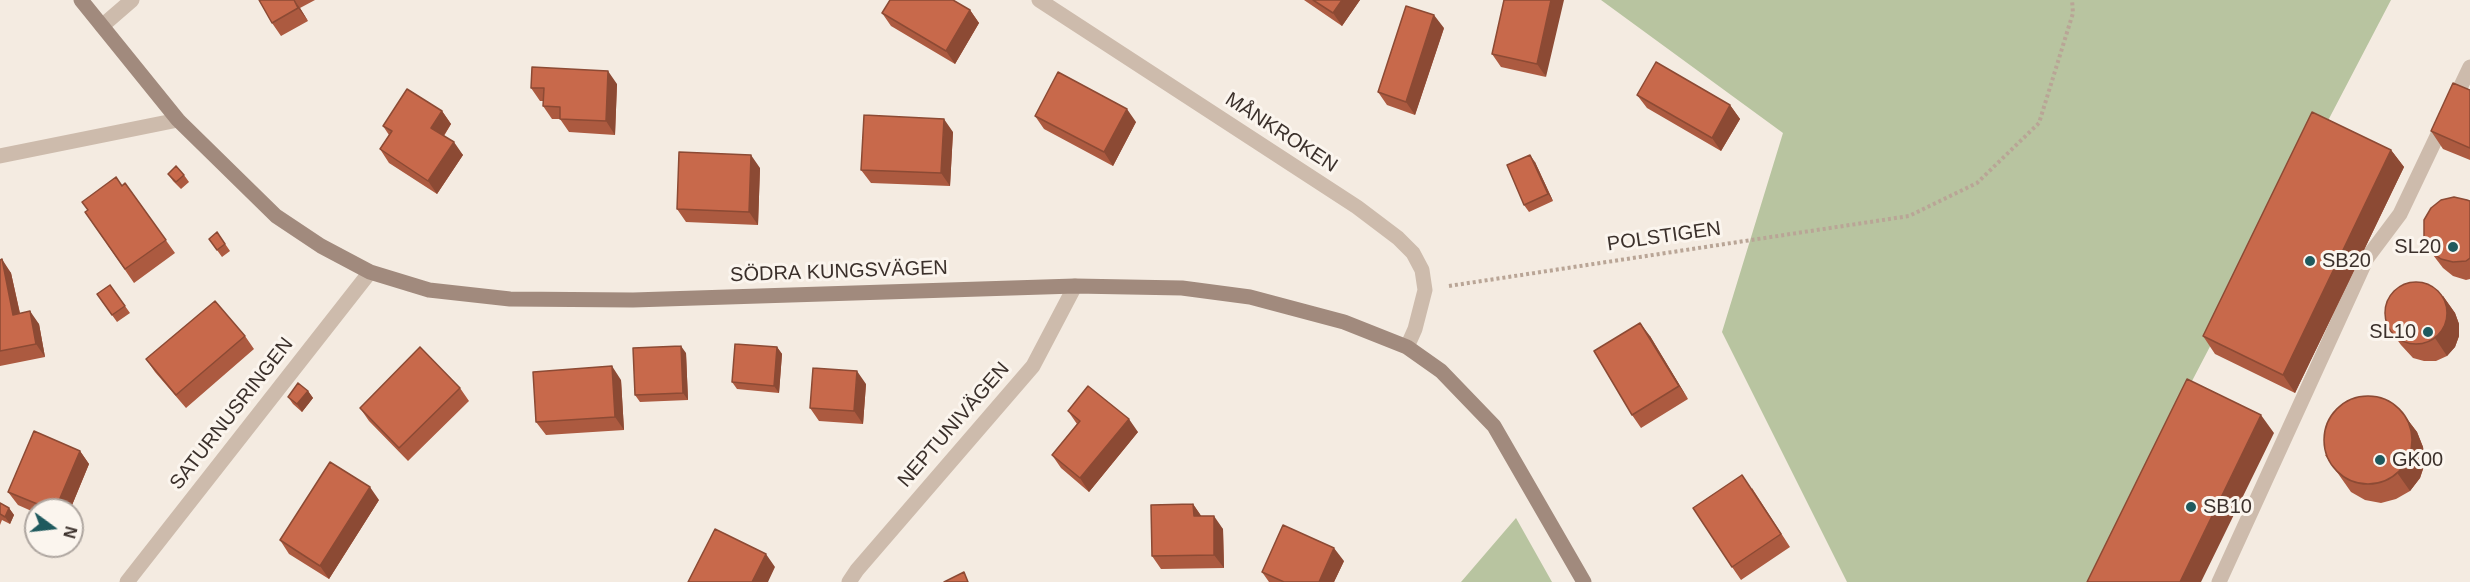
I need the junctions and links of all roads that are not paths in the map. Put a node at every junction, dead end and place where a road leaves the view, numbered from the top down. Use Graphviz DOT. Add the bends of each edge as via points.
graph roads {
  1 [pos="81,0"];
  2 [pos="132,0"];
  3 [pos="1039,0"];
  4 [pos="102,26"];
  5 [pos="2470,67"];
  6 [pos="178,120"];
  7 [pos="0,156"];
  8 [pos="370,272"];
  9 [pos="1075,286"];
  10 [pos="1407,347"];
  11 [pos="127,582"];
  12 [pos="849,582"];
  13 [pos="1584,582"];
  14 [pos="2218,582"];
  1 -- 4 [label="street, SÖDRA KUNGSVÄGEN"];
  2 -- 4 [label="street"];
  3 -- 10 [label="street, MÅNKROKEN" via="1357,207 1413,253 1422,270 1425,290"];
  4 -- 6 [label="street, SÖDRA KUNGSVÄGEN"];
  5 -- 14 [label="street" via="2400,214 2367,258"];
  6 -- 7 [label="street"];
  6 -- 8 [label="street, SÖDRA KUNGSVÄGEN" via="276,216"];
  8 -- 9 [label="street, SÖDRA KUNGSVÄGEN" via="429,290 510,299 633,300"];
  8 -- 11 [label="street, SATURNUSRINGEN"];
  9 -- 10 [label="street, SÖDRA KUNGSVÄGEN" via="1182,288 1250,297 1344,322"];
  9 -- 12 [label="street, NEPTUNIVÄGEN" via="1034,366"];
  10 -- 13 [label="street, SÖDRA KUNGSVÄGEN" via="1441,371 1494,426"];
}
